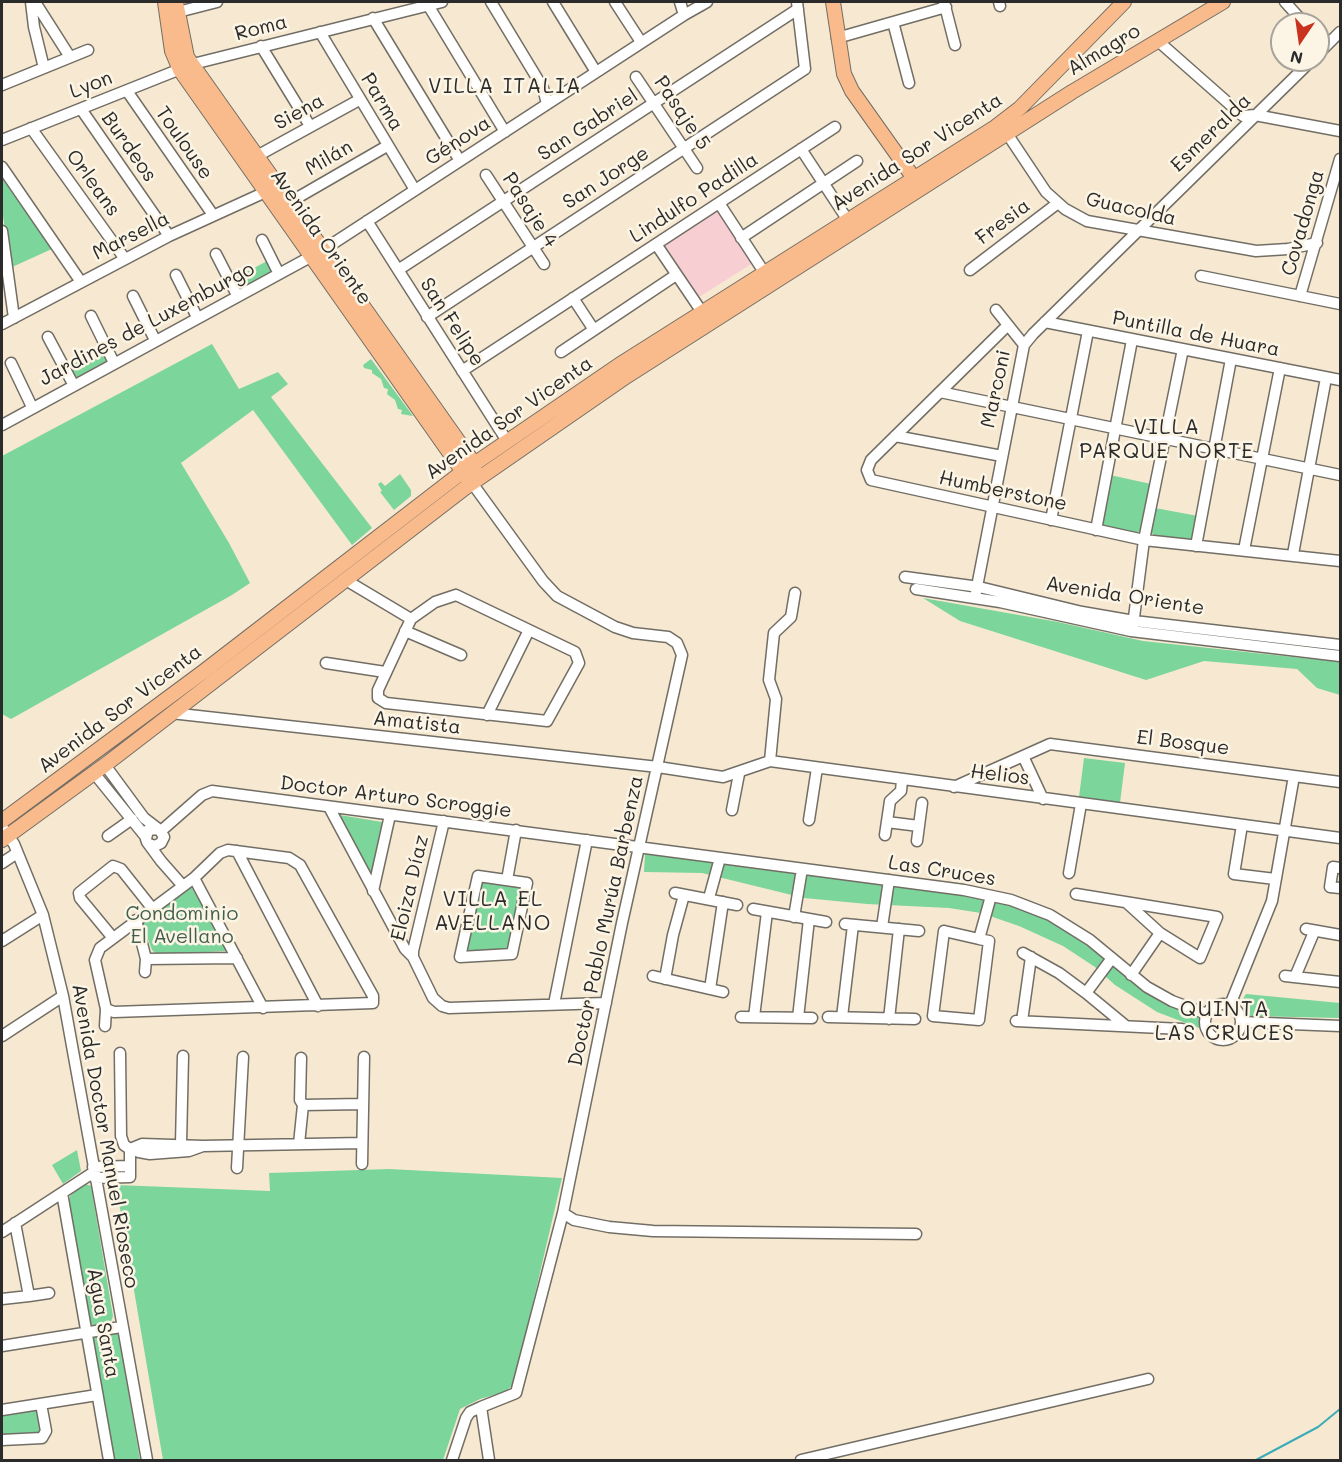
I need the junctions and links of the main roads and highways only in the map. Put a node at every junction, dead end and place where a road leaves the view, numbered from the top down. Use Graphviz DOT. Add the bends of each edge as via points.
graph roads {
  1 [pos="165,2"];
  2 [pos="833,2"];
  3 [pos="1124,2"];
  4 [pos="1223,2"];
  5 [pos="177,7"];
  6 [pos="187,67"];
  7 [pos="1056,72"];
  8 [pos="1045,83"];
  9 [pos="1072,92"];
  10 [pos="1057,102"];
  11 [pos="1006,135"];
  12 [pos="917,183"];
  13 [pos="272,189"];
  14 [pos="706,318"];
  15 [pos="389,342"];
  16 [pos="373,346"];
  17 [pos="439,413"];
  18 [pos="427,423"];
  19 [pos="475,464"];
  20 [pos="461,473"];
  21 [pos="472,483"];
  22 [pos="354,555"];
  23 [pos="349,575"];
  24 [pos="203,672"];
  25 [pos="196,694"];
  26 [pos="100,749"];
  27 [pos="100,769"];
  28 [pos="2,820"];
  29 [pos="4,834"];
  1 -- 6 [label="main road, Avenida Oriente" via="172,51"];
  2 -- 12 [label="main road" via="841,66 848,83"];
  3 -- 7 [label="main road, Avenida Sor Vicenta"];
  4 -- 9 [label="main road, Almagro"];
  5 -- 6 [label="main road, Avenida Oriente"];
  6 -- 13 [label="main road, Avenida Oriente"];
  6 -- 13 [label="main road, Avenida Oriente" via="257,156"];
  7 -- 8 [label="main road, Avenida Sor Vicenta"];
  7 -- 9 [label="main road" via="1060,87"];
  8 -- 10 [label="main road" via="1056,91"];
  8 -- 12 [label="main road, Avenida Sor Vicenta" via="1020,108"];
  9 -- 10 [label="main road, Almagro"];
  10 -- 11 [label="main road, Almagro"];
  11 -- 12 [label="main road, Avenida Sor Vicenta"];
  12 -- 14 [label="main road, Avenida Sor Vicenta"];
  12 -- 14 [label="main road, Avenida Sor Vicenta" via="848,219 764,272"];
  13 -- 15 [label="main road, Avenida Oriente" via="290,202"];
  13 -- 16 [label="main road, Avenida Oriente" via="311,257"];
  14 -- 19 [label="main road, Avenida Sor Vicenta"];
  14 -- 21 [label="main road, Avenida Sor Vicenta"];
  15 -- 16 [label="main road" via="383,340"];
  15 -- 17 [label="main road, Avenida Oriente"];
  16 -- 18 [label="main road, Avenida Oriente"];
  17 -- 18 [label="main road"];
  17 -- 19 [label="main road, Avenida Oriente"];
  18 -- 20 [label="main road, Avenida Oriente"];
  19 -- 20 [label="main road, Avenida Sor Vicenta"];
  19 -- 21 [label="main road"];
  20 -- 21 [label="main road, Avenida Oriente"];
  20 -- 22 [label="main road, Avenida Sor Vicenta"];
  21 -- 23 [label="main road, Avenida Sor Vicenta"];
  22 -- 23 [label="main road"];
  22 -- 24 [label="main road, Avenida Sor Vicenta"];
  23 -- 25 [label="main road, Avenida Sor Vicenta"];
  24 -- 25 [label="main road"];
  24 -- 26 [label="main road, Avenida Sor Vicenta"];
  25 -- 27 [label="main road, Avenida Sor Vicenta"];
  26 -- 27 [label="main road" via="94,763"];
  26 -- 28 [label="main road, Avenida Sor Vicenta"];
  27 -- 29 [label="main road, Avenida Sor Vicenta"];
}
